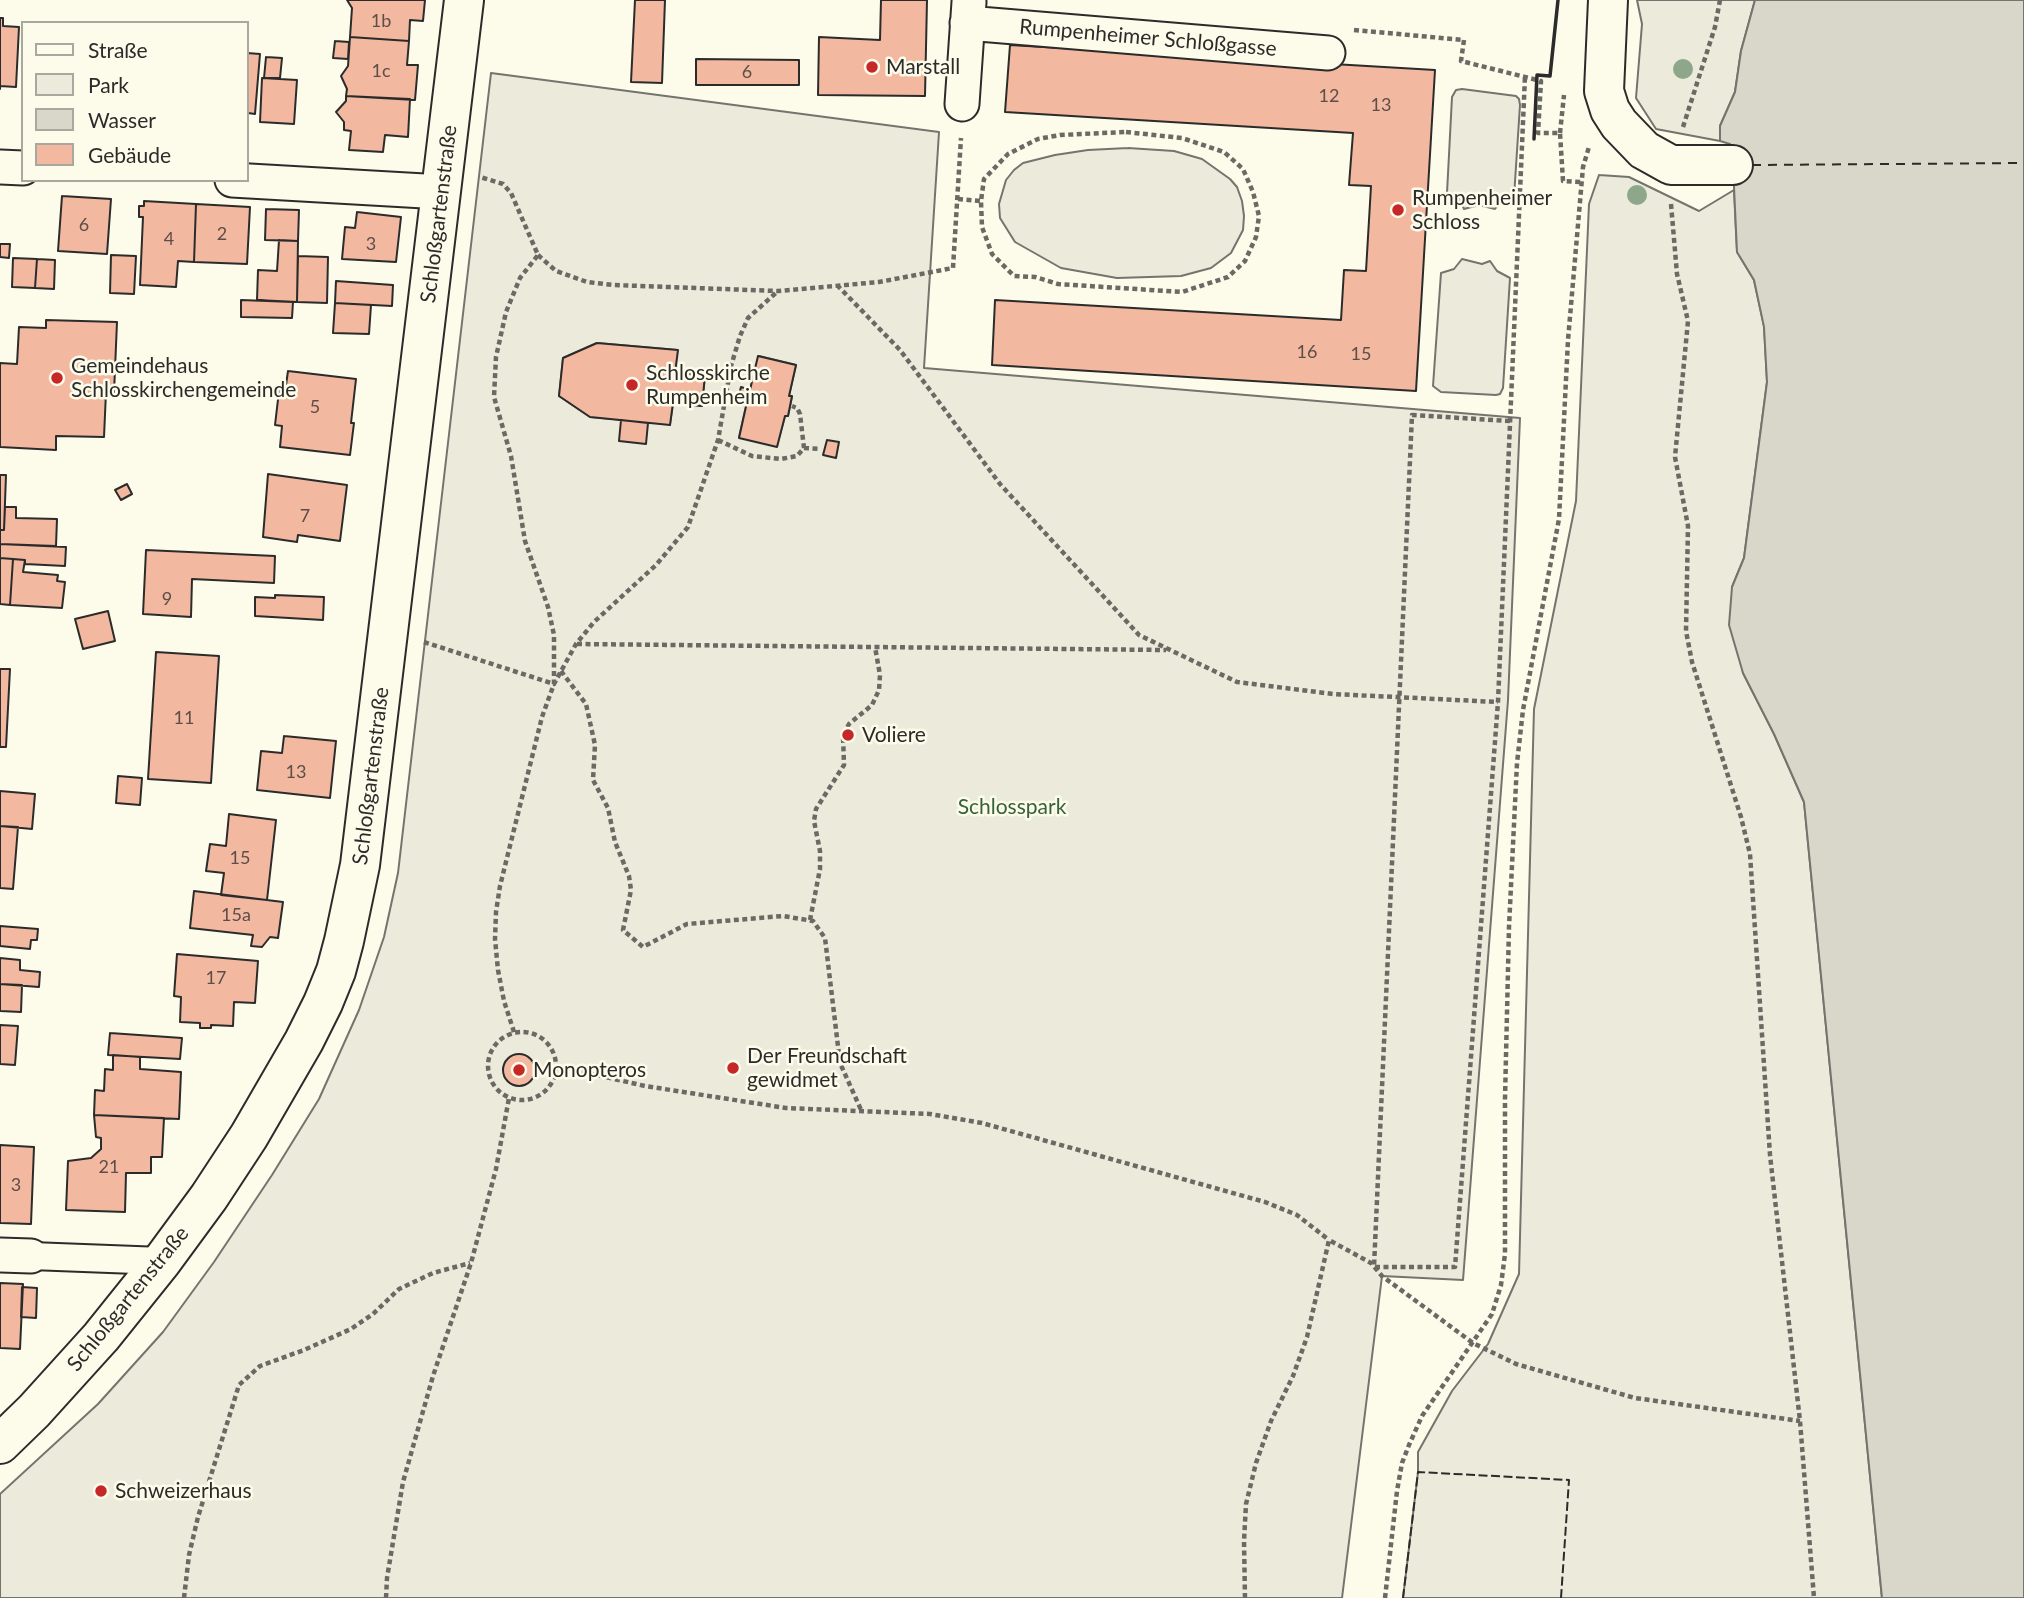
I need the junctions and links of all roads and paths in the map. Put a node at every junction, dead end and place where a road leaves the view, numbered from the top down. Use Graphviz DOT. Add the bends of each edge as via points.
graph roads {
  1 [pos="464,0"];
  2 [pos="1608,0"];
  3 [pos="1720,0"];
  4 [pos="968,11"];
  5 [pos="1328,53"];
  6 [pos="1525,76"];
  7 [pos="962,104"];
  8 [pos="1610,110"];
  9 [pos="1671,165"];
  10 [pos="1733,165"];
  11 [pos="0,167"];
  12 [pos="21,168"];
  13 [pos="248,180"];
  14 [pos="443,181"];
  15 [pos="1582,182"];
  16 [pos="958,199"];
  17 [pos="981,201"];
  18 [pos="538,255"];
  19 [pos="837,285"];
  20 [pos="778,291"];
  21 [pos="793,406"];
  22 [pos="1510,421"];
  23 [pos="718,440"];
  24 [pos="804,448"];
  25 [pos="820,449"];
  26 [pos="389,632"];
  27 [pos="576,644"];
  28 [pos="875,647"];
  29 [pos="1171,650"];
  30 [pos="561,671"];
  31 [pos="554,684"];
  32 [pos="1400,698"];
  33 [pos="1498,702"];
  34 [pos="810,920"];
  35 [pos="514,1032"];
  36 [pos="557,1066"];
  37 [pos="509,1098"];
  38 [pos="862,1112"];
  39 [pos="1329,1240"];
  40 [pos="15,1256"];
  41 [pos="162,1261"];
  42 [pos="471,1263"];
  43 [pos="1374,1267"];
  44 [pos="1473,1343"];
  45 [pos="1800,1421"];
  46 [pos="0,1444"];
  47 [pos="184,1598"];
  48 [pos="386,1598"];
  49 [pos="1245,1598"];
  50 [pos="1385,1598"];
  51 [pos="1814,1598"];
  1 -- 14 [label="street, Schloßgartenstraße"];
  2 -- 8 [label="street" via="1604,91"];
  3 -- 9 [label="path"];
  4 -- 5 [label="street, Rumpenheimer Schloßgasse"];
  4 -- 7 [label="street"];
  5 -- 6 [label="path" via="1337,29 1464,40 1461,61"];
  6 -- 15 [label="path" via="1542,81 1538,132 1560,134 1563,181"];
  6 -- 22 [label="path"];
  7 -- 16 [label="path"];
  8 -- 9 [label="street" via="1628,136"];
  8 -- 15 [label="path" via="1589,147"];
  9 -- 10 [label="street"];
  9 -- 45 [label="path" via="1677,274 1688,321 1675,457 1688,526 1686,631 1749,854 1770,1155"];
  11 -- 12 [label="street"];
  13 -- 14 [label="street"];
  14 -- 18 [label="path" via="486,179 503,184 517,204"];
  14 -- 26 [label="street, Schloßgartenstraße"];
  15 -- 44 [label="path" via="1559,519 1517,763 1508,967 1505,1254 1492,1314"];
  16 -- 17 [label="path"];
  16 -- 19 [label="path" via="953,268"];
  17 -- 17 [label="path" via="982,227 992,254 1014,276 1058,284 1182,292 1228,277 1245,261 1259,216 1243,169 1224,152 1182,138 1126,132 1038,139 1008,154 985,179"];
  18 -- 20 [label="path" via="556,271 587,282"];
  18 -- 31 [label="path" via="520,278 506,312 496,357 494,397 511,456 525,541 554,635"];
  19 -- 20 [label="path"];
  19 -- 29 [label="path" via="900,350 1000,484 1139,635"];
  20 -- 23 [label="path" via="748,318 740,336"];
  21 -- 24 [label="path" via="800,414"];
  22 -- 32 [label="path" via="1412,415"];
  22 -- 33 [label="path"];
  23 -- 24 [label="path" via="765,458 790,459"];
  23 -- 27 [label="path" via="688,527"];
  24 -- 25 [label="path"];
  26 -- 31 [label="path"];
  26 -- 41 [label="street, Schloßgartenstraße" via="360,865 336,971 304,1041 263,1113"];
  27 -- 28 [label="path"];
  27 -- 30 [label="path"];
  28 -- 29 [label="path"];
  28 -- 34 [label="path" via="879,690 872,705 843,735 844,765 816,809 820,869"];
  29 -- 32 [label="path" via="1237,682"];
  30 -- 31 [label="path"];
  30 -- 34 [label="path" via="586,704 595,745 593,780 608,808 629,876 631,890 623,930 643,947 687,924 783,916"];
  31 -- 35 [label="path" via="496,912 498,970"];
  32 -- 33 [label="path"];
  32 -- 43 [label="path"];
  33 -- 43 [label="path" via="1455,1267"];
  34 -- 38 [label="path" via="825,938 840,1063"];
  35 -- 36 [label="path" via="534,1033 544,1039"];
  35 -- 37 [label="path" via="493,1047 488,1062 491,1080"];
  36 -- 37 [label="path" via="551,1085 542,1094"];
  36 -- 38 [label="path" via="719,1098"];
  37 -- 42 [label="path"];
  38 -- 39 [label="path" via="930,1114 982,1123 1137,1165 1265,1202 1297,1215"];
  39 -- 43 [label="path"];
  39 -- 49 [label="path" via="1307,1337 1270,1421 1253,1474 1246,1504"];
  40 -- 41 [label="street"];
  41 -- 46 [label="street, Schloßgartenstraße" via="101,1338"];
  42 -- 47 [label="path" via="433,1273 399,1289 351,1329 260,1366 239,1385 198,1517"];
  42 -- 48 [label="path" via="403,1482"];
  43 -- 44 [label="path"];
  44 -- 45 [label="path" via="1516,1364 1635,1398"];
  44 -- 50 [label="path" via="1422,1416 1406,1454 1397,1491"];
  45 -- 51 [label="path"];
}
